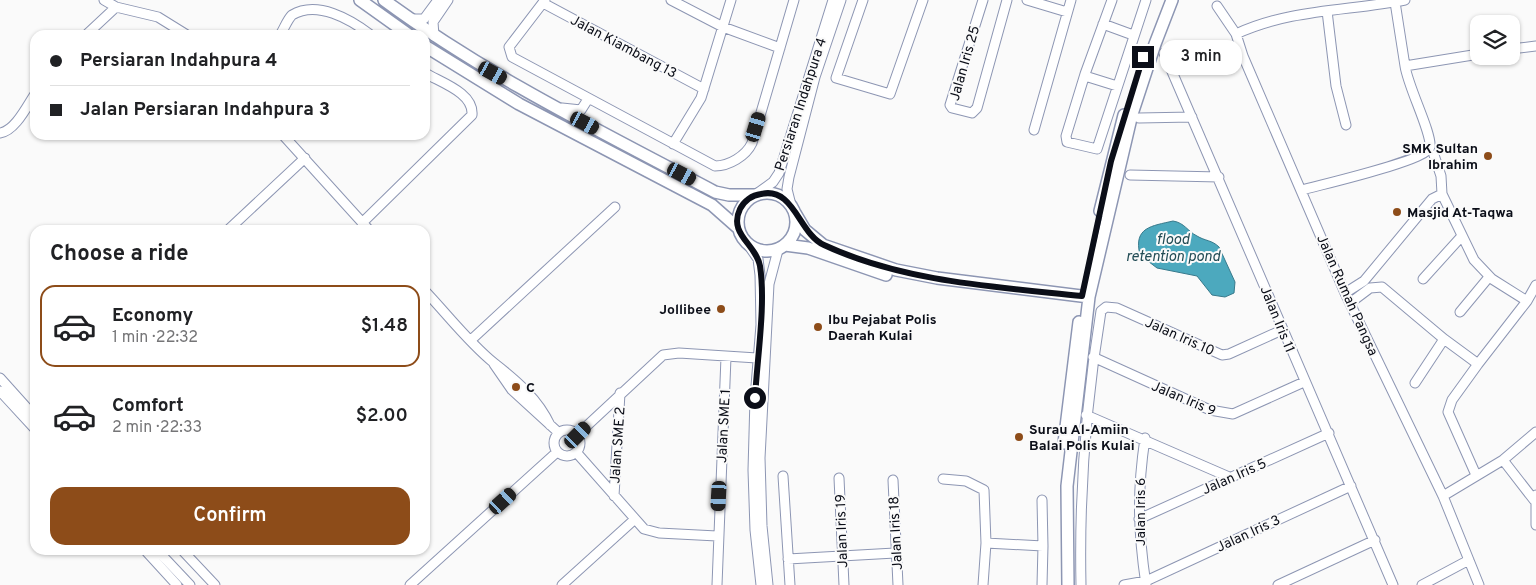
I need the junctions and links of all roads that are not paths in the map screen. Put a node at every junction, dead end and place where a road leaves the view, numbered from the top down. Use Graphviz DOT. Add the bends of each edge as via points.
graph roads {
  1 [pos="104,0"];
  2 [pos="360,0"];
  3 [pos="384,0"];
  4 [pos="438,0"];
  5 [pos="448,0"];
  6 [pos="671,0"];
  7 [pos="731,0"];
  8 [pos="794,0"];
  9 [pos="833,0"];
  10 [pos="841,0"];
  11 [pos="863,0"];
  12 [pos="923,0"];
  13 [pos="984,0"];
  14 [pos="1007,0"];
  15 [pos="1027,0"];
  16 [pos="1071,0"];
  17 [pos="1112,0"];
  18 [pos="1146,0"];
  19 [pos="1164,0"];
  20 [pos="1172,0"];
  21 [pos="1405,0"];
  22 [pos="544,1"];
  23 [pos="1395,2"];
  24 [pos="1218,6"];
  25 [pos="116,7"];
  26 [pos="1327,11"];
  27 [pos="1067,12"];
  28 [pos="410,19"];
  29 [pos="1102,24"];
  30 [pos="723,27"];
  31 [pos="91,30"];
  32 [pos="179,30"];
  33 [pos="283,30"];
  34 [pos="364,30"];
  35 [pos="402,30"];
  36 [pos="426,30"];
  37 [pos="430,33"];
  38 [pos="1236,34"];
  39 [pos="1134,35"];
  40 [pos="434,36"];
  41 [pos="1536,46"];
  42 [pos="780,48"];
  43 [pos="1520,48"];
  44 [pos="430,49"];
  45 [pos="1164,53"];
  46 [pos="1470,55"];
  47 [pos="1406,66"];
  48 [pos="430,76"];
  49 [pos="1085,76"];
  50 [pos="1117,86"];
  51 [pos="704,89"];
  52 [pos="590,100"];
  53 [pos="30,101"];
  54 [pos="554,107"];
  55 [pos="1192,117"];
  56 [pos="1139,118"];
  57 [pos="1346,124"];
  58 [pos="1034,130"];
  59 [pos="600,131"];
  60 [pos="0,133"];
  61 [pos="288,140"];
  62 [pos="674,144"];
  63 [pos="1434,154"];
  64 [pos="305,158"];
  65 [pos="1130,175"];
  66 [pos="1219,177"];
  67 [pos="1302,190"];
  68 [pos="1442,194"];
  69 [pos="756,195"];
  70 [pos="615,207"];
  71 [pos="793,209"];
  72 [pos="362,223"];
  73 [pos="233,225"];
  74 [pos="738,228"];
  75 [pos="1461,237"];
  76 [pos="749,246"];
  77 [pos="782,248"];
  78 [pos="1489,277"];
  79 [pos="1423,279"];
  80 [pos="1536,285"];
  81 [pos="1345,293"];
  82 [pos="430,295"];
  83 [pos="1085,300"];
  84 [pos="1527,301"];
  85 [pos="1350,303"];
  86 [pos="1460,312"];
  87 [pos="1282,330"];
  88 [pos="1444,339"];
  89 [pos="471,340"];
  90 [pos="726,356"];
  91 [pos="1093,357"];
  92 [pos="757,358"];
  93 [pos="1478,364"];
  94 [pos="0,378"];
  95 [pos="1304,382"];
  96 [pos="1415,383"];
  97 [pos="0,390"];
  98 [pos="620,393"];
  99 [pos="30,411"];
  100 [pos="1086,415"];
  101 [pos="30,423"];
  102 [pos="1536,432"];
  103 [pos="559,433"];
  104 [pos="1330,433"];
  105 [pos="578,435"];
  106 [pos="1145,438"];
  107 [pos="557,452"];
  108 [pos="576,452"];
  109 [pos="1503,460"];
  110 [pos="1476,475"];
  111 [pos="783,476"];
  112 [pos="1229,477"];
  113 [pos="839,478"];
  114 [pos="943,479"];
  115 [pos="893,480"];
  116 [pos="1351,486"];
  117 [pos="614,496"];
  118 [pos="1443,496"];
  119 [pos="1535,498"];
  120 [pos="1042,500"];
  121 [pos="635,519"];
  122 [pos="1139,519"];
  123 [pos="1536,525"];
  124 [pos="717,536"];
  125 [pos="1375,540"];
  126 [pos="986,543"];
  127 [pos="1042,546"];
  128 [pos="895,553"];
  129 [pos="150,555"];
  130 [pos="163,555"];
  131 [pos="187,555"];
  132 [pos="841,556"];
  133 [pos="788,559"];
  134 [pos="1469,560"];
  135 [pos="1146,583"];
  136 [pos="177,585"];
  137 [pos="190,585"];
  138 [pos="215,585"];
  139 [pos="410,585"];
  140 [pos="562,585"];
  141 [pos="717,585"];
  142 [pos="761,585"];
  143 [pos="768,585"];
  144 [pos="790,585"];
  145 [pos="844,585"];
  146 [pos="898,585"];
  147 [pos="983,585"];
  148 [pos="1042,585"];
  149 [pos="1061,585"];
  150 [pos="1068,585"];
  151 [pos="1081,585"];
  152 [pos="1124,585"];
  153 [pos="1278,585"];
  154 [pos="1393,585"];
  155 [pos="1422,585"];
  156 [pos="1479,585"];
  1 -- 25 [label="street"];
  2 -- 35 [label="main road"];
  3 -- 28 [label="main road"];
  4 -- 28 [label="street" via="424,19"];
  5 -- 40 [label="street" via="433,22"];
  6 -- 30 [label="street"];
  7 -- 30 [label="street"];
  8 -- 42 [label="street"];
  9 -- 69 [label="street, Persiaran Indahpura 4" via="779,173"];
  10 -- 71 [label="street, Persiaran Indahpura 4" via="815,77 789,178 787,190"];
  11 -- 12 [label="street" via="836,78 890,94"];
  13 -- 14 [label="street, Jalan Iris 25" via="950,105 967,112 977,108"];
  15 -- 27 [label="street"];
  16 -- 27 [label="street"];
  17 -- 29 [label="street"];
  18 -- 39 [label="street"];
  19 -- 83 [label="main road" via="1116,140"];
  20 -- 83 [label="main road" via="1132,114"];
  21 -- 23 [label="street"];
  22 -- 51 [label="street, Jalan Kiambang 13"];
  22 -- 52 [label="street" via="509,47 512,57"];
  23 -- 26 [label="street"];
  23 -- 47 [label="street"];
  24 -- 38 [label="street, Jalan Rumah Pangsa"];
  25 -- 31 [label="street"];
  25 -- 32 [label="street" via="158,17"];
  26 -- 38 [label="street" via="1268,22"];
  26 -- 57 [label="street" via="1336,86"];
  27 -- 58 [label="street"];
  28 -- 36 [label="main road"];
  29 -- 39 [label="street"];
  29 -- 49 [label="street"];
  30 -- 42 [label="street"];
  30 -- 51 [label="street"];
  33 -- 34 [label="street" via="293,14 307,5 320,4 333,6"];
  37 -- 40 [label="main road"];
  38 -- 67 [label="street, Jalan Rumah Pangsa"];
  39 -- 50 [label="street"];
  40 -- 54 [label="main road"];
  41 -- 43 [label="street"];
  42 -- 62 [label="street" via="745,155 715,166"];
  44 -- 74 [label="main road" via="519,104 712,205"];
  45 -- 55 [label="street, Jalan Iris 11"];
  46 -- 47 [label="street"];
  47 -- 67 [label="street" via="1408,82 1428,137 1428,151 1408,160"];
  48 -- 72 [label="street" via="468,98 473,106 472,115"];
  49 -- 50 [label="street"];
  49 -- 50 [label="street" via="1066,136 1067,142 1097,148"];
  51 -- 62 [label="street"];
  52 -- 54 [label="street" via="578,111"];
  52 -- 59 [label="street" via="587,115"];
  52 -- 62 [label="street"];
  53 -- 60 [label="street" via="6,132"];
  54 -- 59 [label="main road"];
  55 -- 56 [label="street"];
  55 -- 66 [label="street, Jalan Iris 11"];
  59 -- 69 [label="main road" via="715,192"];
  61 -- 64 [label="street"];
  63 -- 68 [label="street" via="1441,176"];
  64 -- 72 [label="street"];
  64 -- 73 [label="street"];
  65 -- 66 [label="street"];
  66 -- 87 [label="street, Jalan Iris 11"];
  67 -- 81 [label="street, Jalan Rumah Pangsa"];
  68 -- 75 [label="street"];
  68 -- 81 [label="street" via="1432,200 1364,280"];
  69 -- 71 [label="main road" via="775,194 784,198"];
  69 -- 74 [label="main road" via="741,208"];
  70 -- 89 [label="street"];
  71 -- 77 [label="main road" via="795,230"];
  71 -- 83 [label="main road" via="805,230 823,245 896,270"];
  74 -- 76 [label="main road"];
  75 -- 78 [label="street" via="1474,260"];
  75 -- 79 [label="street"];
  76 -- 77 [label="main road" via="768,252"];
  76 -- 92 [label="street" via="758,259 760,275"];
  77 -- 83 [label="main road" via="808,248 895,277 993,293"];
  77 -- 143 [label="street" via="768,284 760,458"];
  78 -- 84 [label="street"];
  78 -- 86 [label="street"];
  80 -- 84 [label="street"];
  81 -- 85 [label="street, Jalan Rumah Pangsa"];
  82 -- 89 [label="street"];
  83 -- 149 [label="main road" via="1060,485"];
  83 -- 150 [label="main road" via="1067,486"];
  84 -- 93 [label="street"];
  85 -- 88 [label="street" via="1370,288 1382,287"];
  85 -- 118 [label="street, Jalan Rumah Pangsa"];
  87 -- 91 [label="street, Jalan Iris 10" via="1222,355 1117,308 1106,307 1101,311"];
  87 -- 95 [label="street, Jalan Iris 11"];
  88 -- 93 [label="street"];
  88 -- 96 [label="street"];
  89 -- 103 [label="street" via="539,405 550,425"];
  90 -- 92 [label="street"];
  90 -- 98 [label="street" via="663,355"];
  90 -- 124 [label="street, Jalan SME 1"];
  91 -- 95 [label="street, Jalan Iris 9" via="1210,410 1226,414 1233,414"];
  91 -- 100 [label="street"];
  92 -- 142 [label="street" via="753,470"];
  93 -- 110 [label="street" via="1452,400 1448,412"];
  94 -- 99 [label="street"];
  95 -- 104 [label="street, Jalan Iris 11"];
  97 -- 101 [label="street"];
  98 -- 105 [label="street"];
  98 -- 117 [label="street, Jalan SME 2"];
  100 -- 106 [label="street"];
  100 -- 151 [label="street" via="1080,514"];
  102 -- 109 [label="street"];
  103 -- 105 [label="street" via="569,430"];
  103 -- 107 [label="street" via="554,442"];
  104 -- 112 [label="street, Jalan Iris 5"];
  104 -- 116 [label="street, Jalan Iris 11"];
  105 -- 108 [label="street" via="580,447"];
  106 -- 112 [label="street"];
  106 -- 122 [label="street, Jalan Iris 6" via="1139,482"];
  107 -- 108 [label="street" via="566,456"];
  107 -- 139 [label="street"];
  108 -- 117 [label="street"];
  109 -- 110 [label="street"];
  109 -- 119 [label="street"];
  110 -- 118 [label="street"];
  111 -- 133 [label="street"];
  112 -- 122 [label="street, Jalan Iris 5"];
  113 -- 132 [label="street, Jalan Iris 19"];
  114 -- 126 [label="street" via="966,481 984,490"];
  115 -- 128 [label="street, Jalan Iris 18"];
  116 -- 125 [label="street, Jalan Iris 11"];
  116 -- 135 [label="street, Jalan Iris 3"];
  117 -- 121 [label="street"];
  118 -- 134 [label="street, Jalan Rumah Pangsa"];
  119 -- 123 [label="street"];
  120 -- 127 [label="street"];
  121 -- 124 [label="street" via="650,532"];
  121 -- 140 [label="street"];
  122 -- 135 [label="street, Jalan Iris 6" via="1140,552"];
  124 -- 141 [label="street, Jalan SME 1"];
  125 -- 153 [label="street"];
  125 -- 154 [label="street, Jalan Iris 11"];
  126 -- 127 [label="street"];
  126 -- 147 [label="street"];
  127 -- 148 [label="street"];
  128 -- 132 [label="street"];
  128 -- 146 [label="street, Jalan Iris 18"];
  129 -- 136 [label="street"];
  130 -- 137 [label="street"];
  131 -- 138 [label="street"];
  132 -- 133 [label="street"];
  132 -- 145 [label="street, Jalan Iris 19"];
  133 -- 144 [label="street"];
  134 -- 155 [label="street"];
  134 -- 156 [label="street, Jalan Rumah Pangsa"];
  135 -- 152 [label="street, Jalan Iris 3"];
}
